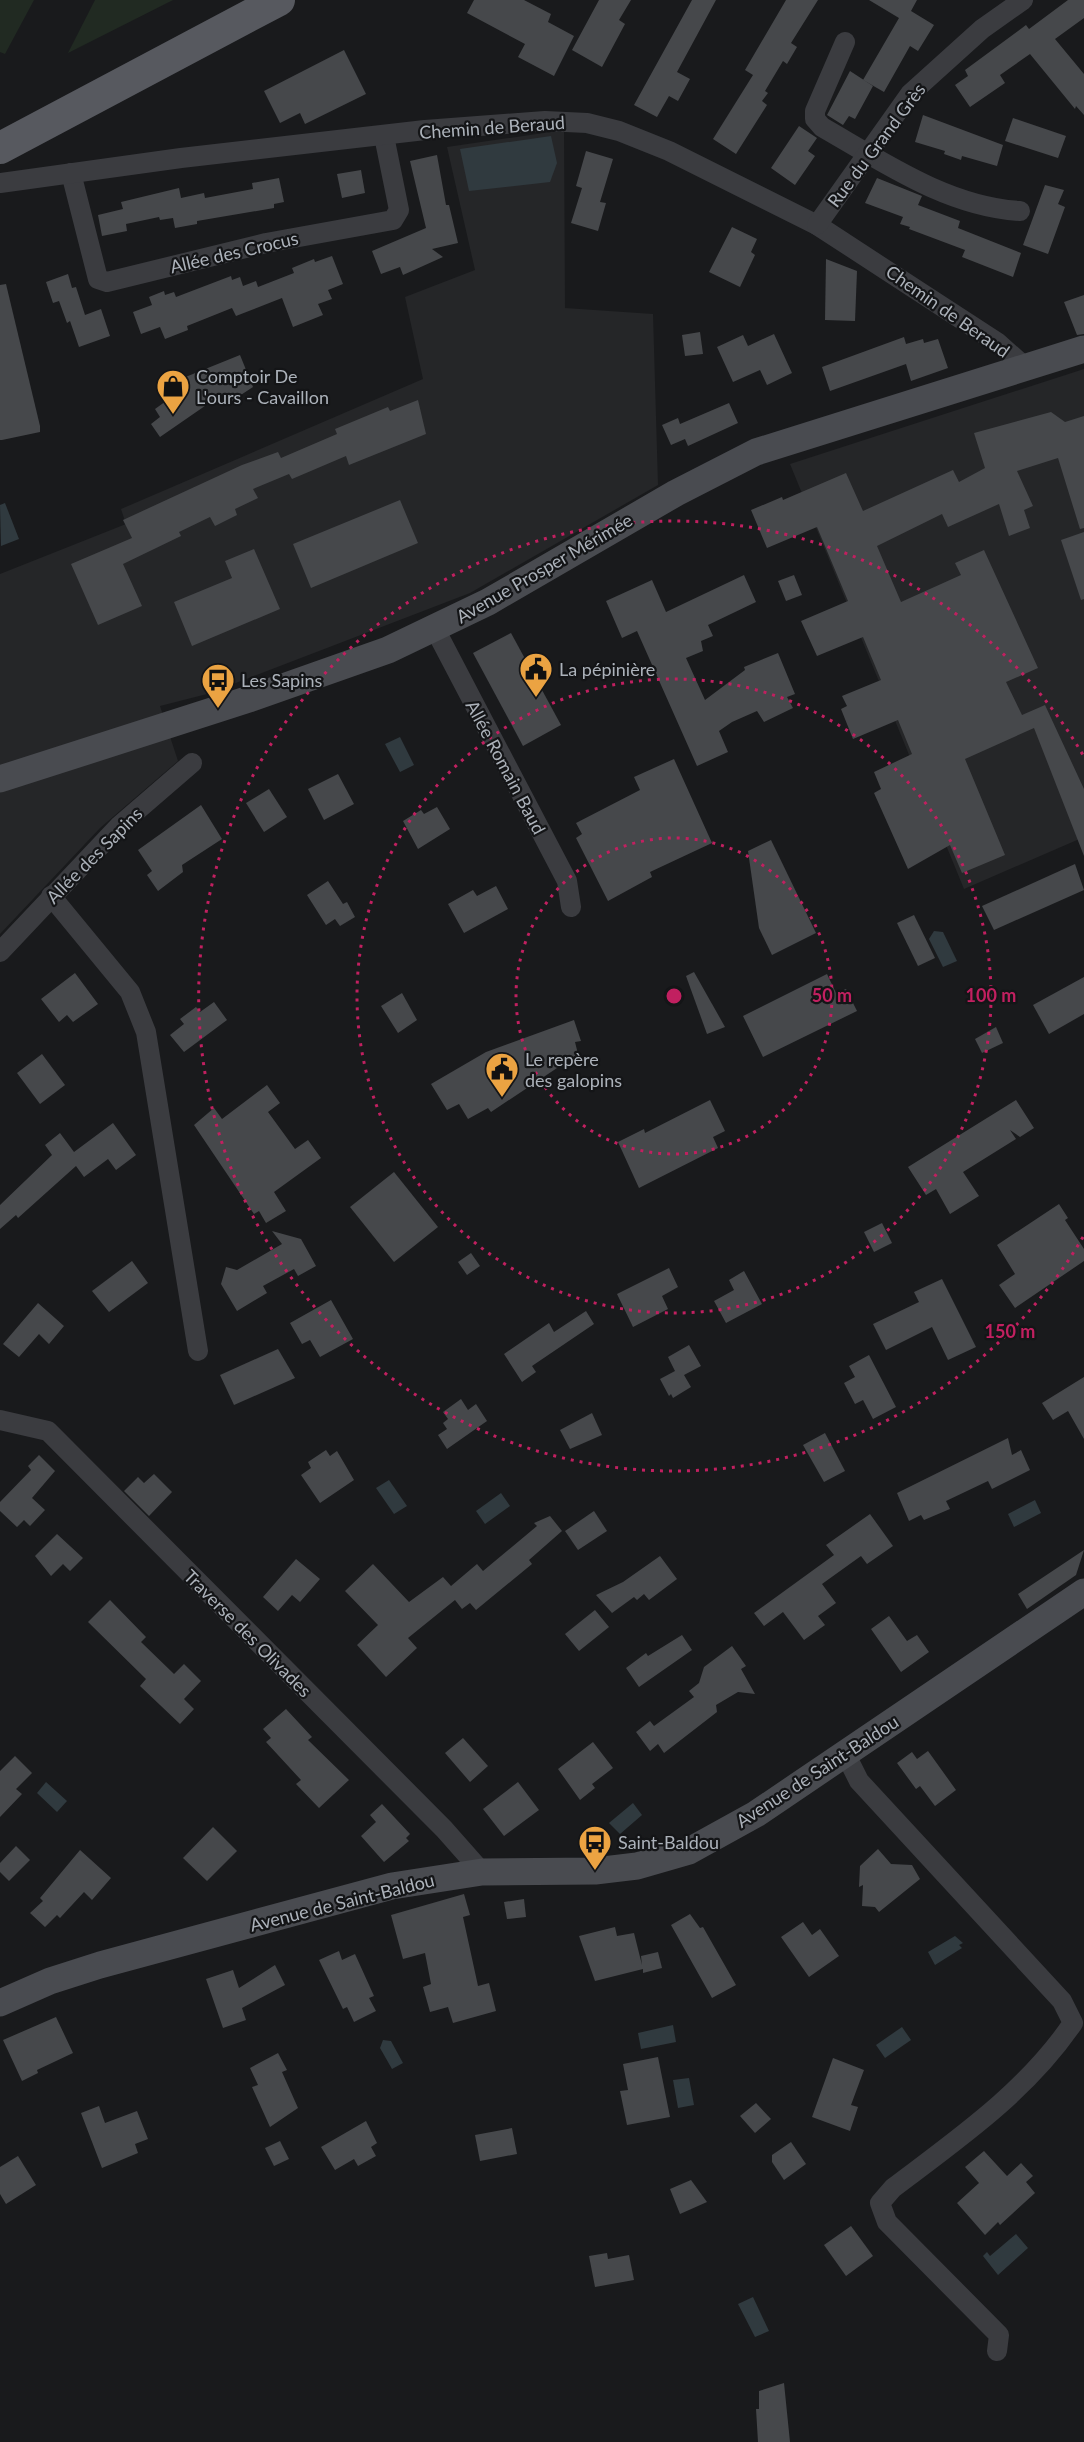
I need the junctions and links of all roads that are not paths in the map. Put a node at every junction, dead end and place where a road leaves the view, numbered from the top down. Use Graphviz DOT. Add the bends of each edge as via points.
graph roads {
  1 [pos="279,0"];
  2 [pos="1023,0"];
  3 [pos="846,42"];
  4 [pos="384,136"];
  5 [pos="867,153"];
  6 [pos="2,160"];
  7 [pos="71,173"];
  8 [pos="1020,211"];
  9 [pos="817,225"];
  10 [pos="1084,349"];
  11 [pos="1025,368"];
  12 [pos="435,629"];
  13 [pos="192,763"];
  14 [pos="0,779"];
  15 [pos="51,896"];
  16 [pos="571,908"];
  17 [pos="0,952"];
  18 [pos="198,1351"];
  19 [pos="0,1420"];
  20 [pos="1084,1592"];
  21 [pos="845,1754"];
  22 [pos="482,1872"];
  23 [pos="0,2003"];
  24 [pos="997,2351"];
  1 -- 6 [label="main road" via="190,45"];
  2 -- 5 [label="street, Rue du Grand Grès" via="982,29 910,94"];
  3 -- 5 [label="street" via="815,119"];
  4 -- 7 [label="street, Chemin de Beraud"];
  4 -- 7 [label="street, Allée des Crocus" via="399,210 393,220 266,243 107,282 98,279"];
  4 -- 9 [label="street, Chemin de Beraud" via="513,123 587,123 669,151"];
  5 -- 8 [label="street" via="948,195 992,209"];
  5 -- 9 [label="street, Rue du Grand Grès"];
  6 -- 7 [label="street, Chemin de Beraud"];
  9 -- 11 [label="street, Chemin de Beraud" via="998,343"];
  10 -- 11 [label="street, Avenue Prosper Mérimée"];
  11 -- 12 [label="street, Avenue Prosper Mérimée" via="756,452"];
  12 -- 14 [label="street, Avenue Prosper Mérimée" via="326,673"];
  12 -- 16 [label="street, Allée Romain Baud" via="567,881"];
  13 -- 15 [label="street, Allée des Sapins" via="119,826"];
  15 -- 17 [label="street, Allée des Sapins"];
  15 -- 18 [label="street" via="130,992 146,1032"];
  19 -- 22 [label="street, Traverse des Olivades" via="48,1431 444,1829"];
  20 -- 21 [label="street, Avenue de Saint-Baldou"];
  21 -- 22 [label="street, Avenue de Saint-Baldou" via="756,1814 701,1845 668,1858 595,1871"];
  21 -- 24 [label="street" via="859,1780 1062,2001 1073,2023 996,2111 893,2188 880,2203 887,2222 999,2335"];
  22 -- 23 [label="street, Avenue de Saint-Baldou" via="392,1886 289,1913 100,1965"];
}
